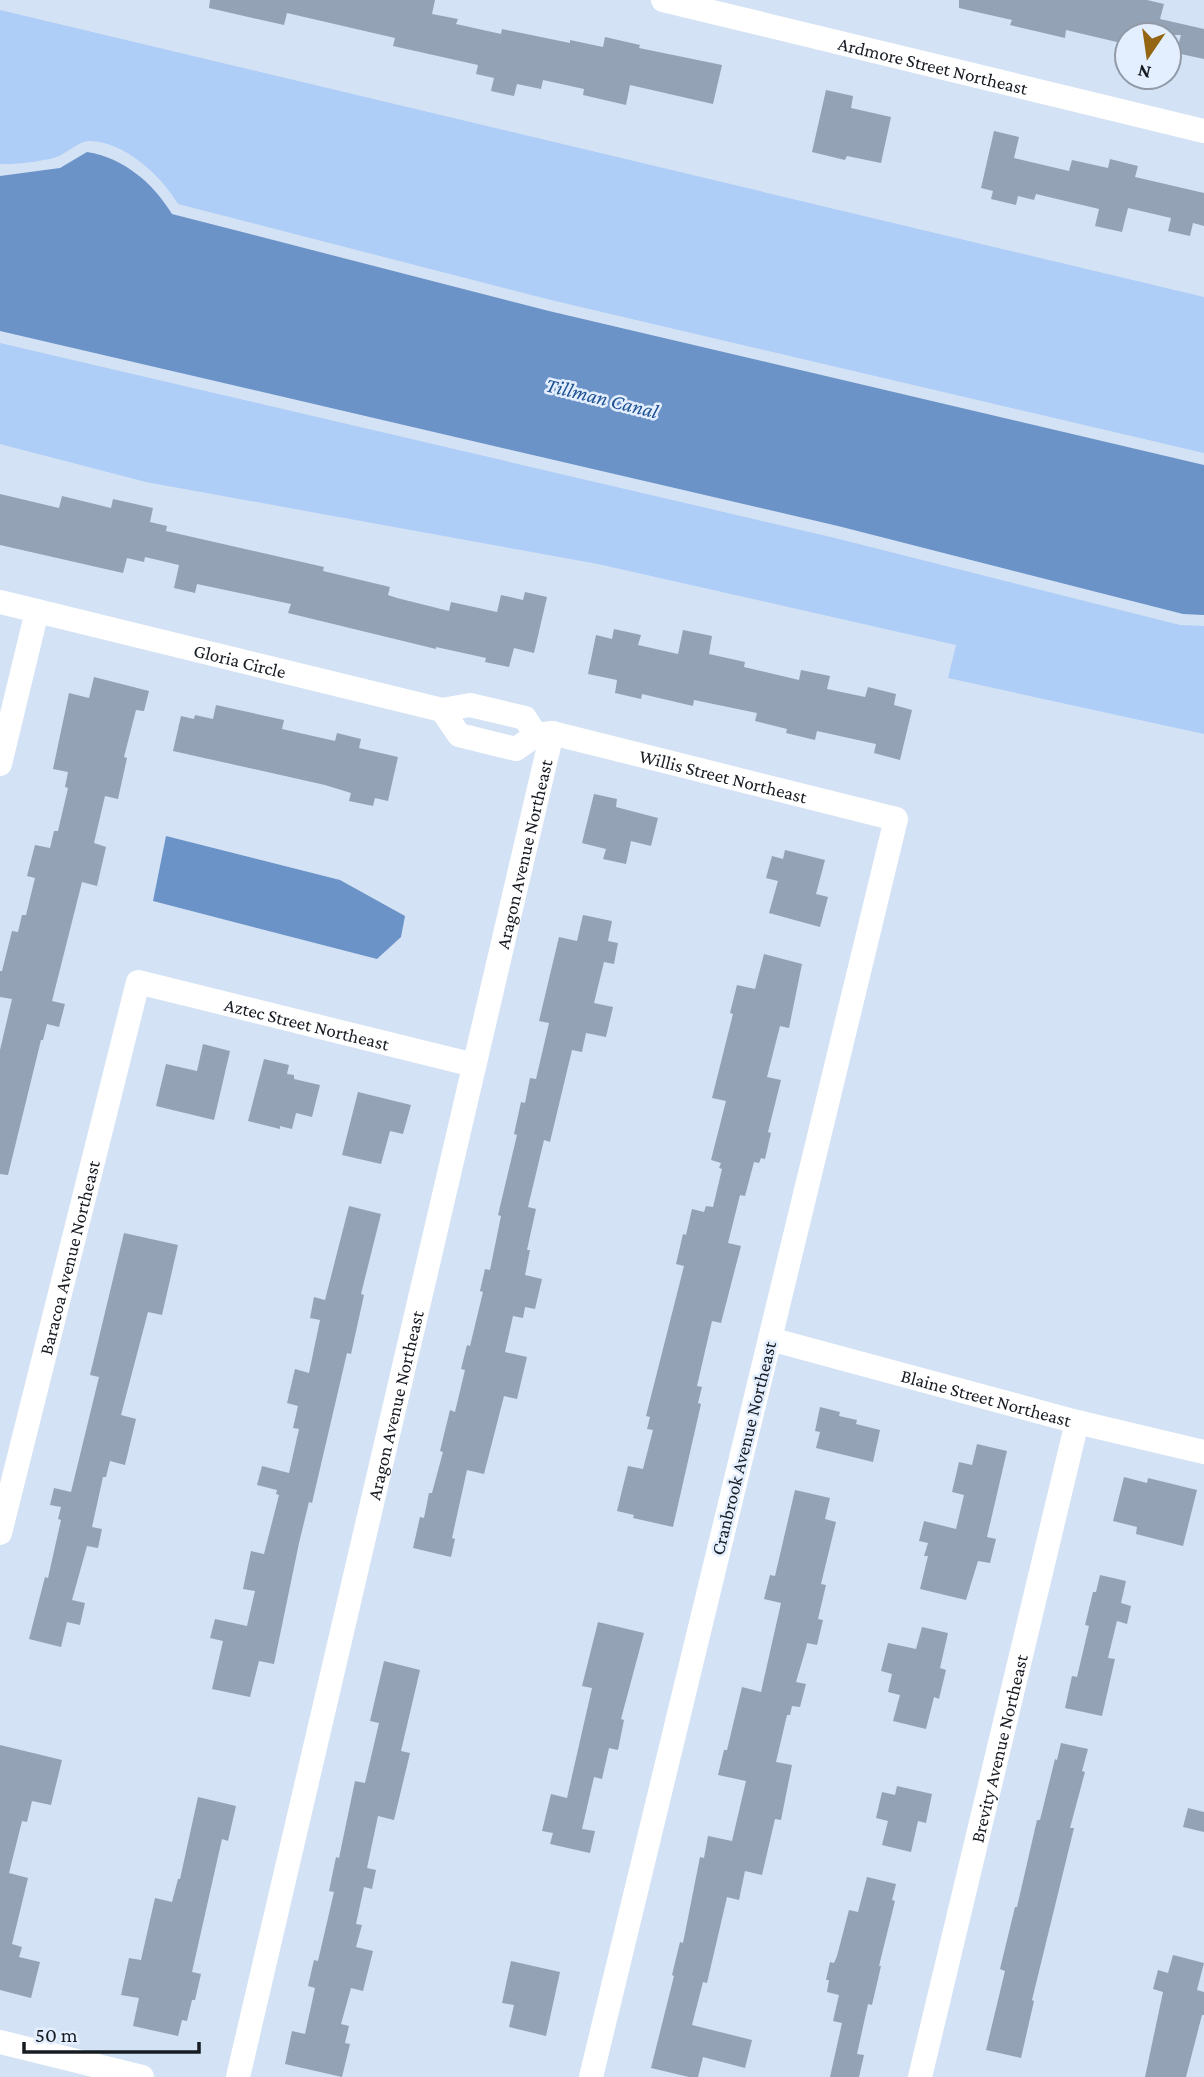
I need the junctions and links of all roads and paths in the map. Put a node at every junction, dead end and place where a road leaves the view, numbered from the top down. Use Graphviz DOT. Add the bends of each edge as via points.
graph roads {
  1 [pos="663,0"];
  2 [pos="1204,131"];
  3 [pos="0,602"];
  4 [pos="37,611"];
  5 [pos="544,734"];
  6 [pos="0,764"];
  7 [pos="896,819"];
  8 [pos="138,982"];
  9 [pos="474,1065"];
  10 [pos="770,1339"];
  11 [pos="1077,1422"];
  12 [pos="1204,1452"];
  13 [pos="0,1533"];
  14 [pos="0,2042"];
  15 [pos="142,2077"];
  16 [pos="238,2077"];
  17 [pos="591,2077"];
  18 [pos="920,2077"];
  1 -- 2 [label="street, Ardmore Street Northeast"];
  3 -- 4 [label="street, Gloria Circle"];
  4 -- 5 [label="street, Gloria Circle" via="442,710 459,735 468,738 516,749"];
  4 -- 6 [label="street"];
  5 -- 7 [label="street, Willis Street Northeast"];
  5 -- 9 [label="street, Aragon Avenue Northeast"];
  7 -- 10 [label="street, Cranbrook Avenue Northeast"];
  8 -- 9 [label="street, Aztec Street Northeast"];
  8 -- 13 [label="street, Baracoa Avenue Northeast"];
  9 -- 16 [label="street, Aragon Avenue Northeast"];
  10 -- 11 [label="street, Blaine Street Northeast"];
  10 -- 17 [label="street, Cranbrook Avenue Northeast"];
  11 -- 12 [label="street, Blaine Street Northeast"];
  11 -- 18 [label="street, Brevity Avenue Northeast"];
  14 -- 15 [label="street"];
}
